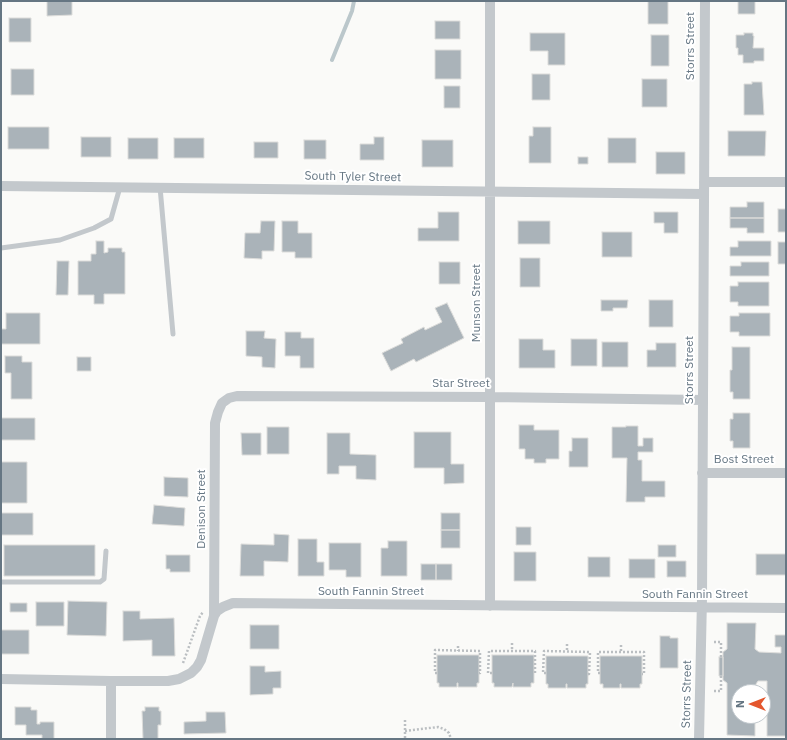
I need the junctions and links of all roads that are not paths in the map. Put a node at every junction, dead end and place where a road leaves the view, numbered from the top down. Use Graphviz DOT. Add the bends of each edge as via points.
graph roads {
  1 [pos="490,1"];
  2 [pos="705,1"];
  3 [pos="704,182"];
  4 [pos="786,182"];
  5 [pos="1,186"];
  6 [pos="120,187"];
  7 [pos="160,187"];
  8 [pos="490,192"];
  9 [pos="704,194"];
  10 [pos="1,248"];
  11 [pos="173,334"];
  12 [pos="490,397"];
  13 [pos="703,400"];
  14 [pos="222,403"];
  15 [pos="702,473"];
  16 [pos="786,473"];
  17 [pos="106,551"];
  18 [pos="1,582"];
  19 [pos="490,606"];
  20 [pos="701,608"];
  21 [pos="786,608"];
  22 [pos="214,616"];
  23 [pos="1,679"];
  24 [pos="111,681"];
  25 [pos="111,739"];
  26 [pos="699,739"];
  1 -- 8 [label="street, Munson Street"];
  2 -- 3 [label="street, Storrs Street"];
  3 -- 4 [label="street"];
  3 -- 9 [label="street, Storrs Street"];
  5 -- 6 [label="street, South Tyler Street"];
  6 -- 7 [label="street, South Tyler Street"];
  6 -- 10 [label="lane" via="111,219 94,228 60,240"];
  7 -- 8 [label="street, South Tyler Street"];
  7 -- 11 [label="lane"];
  8 -- 9 [label="street, South Tyler Street"];
  8 -- 12 [label="street, Munson Street"];
  9 -- 13 [label="street, Storrs Street"];
  12 -- 13 [label="street, Star Street"];
  12 -- 14 [label="street, Star Street" via="236,396"];
  12 -- 19 [label="street, Munson Street"];
  13 -- 15 [label="street, Storrs Street"];
  14 -- 22 [label="street, Denison Street" via="215,423"];
  15 -- 16 [label="street, Bost Street"];
  15 -- 20 [label="street, Storrs Street"];
  17 -- 18 [label="lane" via="104,579 100,582"];
  19 -- 20 [label="street, South Fannin Street"];
  19 -- 22 [label="street, South Fannin Street" via="233,603 217,611"];
  20 -- 21 [label="street, South Fannin Street"];
  20 -- 26 [label="street, Storrs Street"];
  22 -- 24 [label="street" via="201,660 197,667 185,676 168,681"];
  23 -- 24 [label="street"];
  24 -- 25 [label="street"];
}
